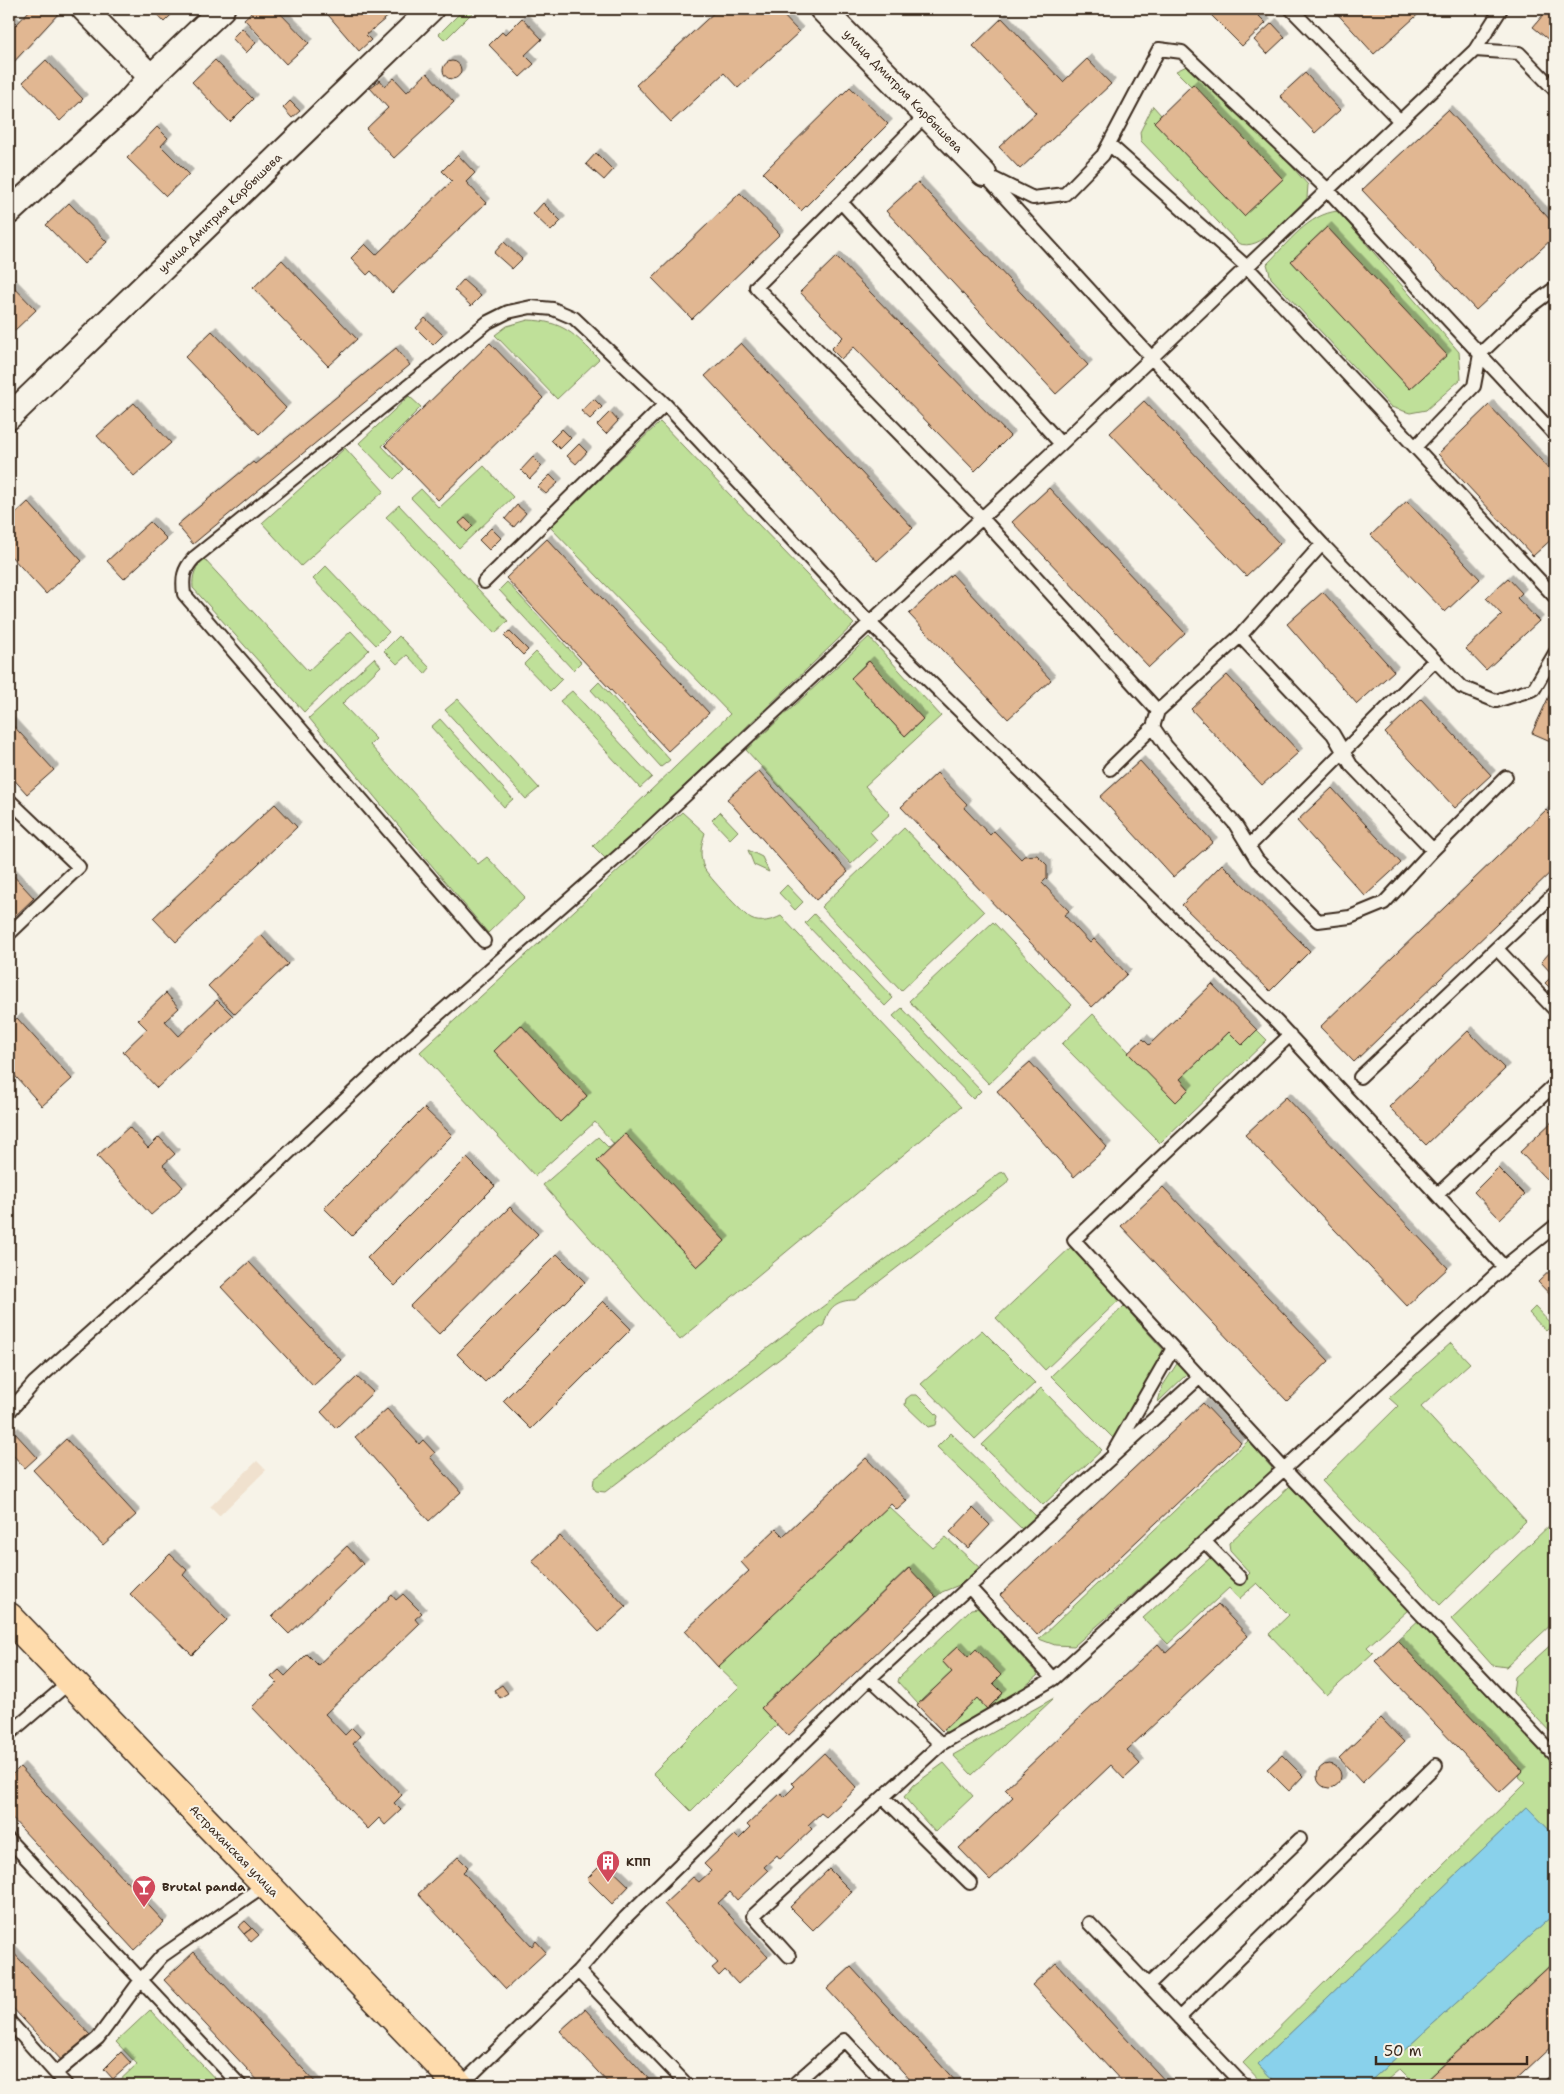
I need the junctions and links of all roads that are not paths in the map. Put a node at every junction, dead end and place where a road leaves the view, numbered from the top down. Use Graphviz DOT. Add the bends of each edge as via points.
graph roads {
  1 [pos="84,9"];
  2 [pos="222,9"];
  3 [pos="431,9"];
  4 [pos="822,9"];
  5 [pos="1291,9"];
  6 [pos="1501,9"];
  7 [pos="1475,50"];
  8 [pos="150,77"];
  9 [pos="1555,90"];
  10 [pos="926,115"];
  11 [pos="1400,121"];
  12 [pos="1109,144"];
  13 [pos="984,174"];
  14 [pos="1328,190"];
  15 [pos="841,202"];
  16 [pos="9,212"];
  17 [pos="1248,268"];
  18 [pos="1555,288"];
  19 [pos="1480,354"];
  20 [pos="1151,359"];
  21 [pos="665,404"];
  22 [pos="9,415"];
  23 [pos="1555,435"];
  24 [pos="1061,444"];
  25 [pos="1415,447"];
  26 [pos="982,518"];
  27 [pos="1322,544"];
  28 [pos="484,582"];
  29 [pos="1555,597"];
  30 [pos="870,623"];
  31 [pos="1240,636"];
  32 [pos="1555,653"];
  33 [pos="1435,660"];
  34 [pos="1158,711"];
  35 [pos="1153,727"];
  36 [pos="1344,753"];
  37 [pos="1110,769"];
  38 [pos="1506,777"];
  39 [pos="9,800"];
  40 [pos="1249,846"];
  41 [pos="1432,850"];
  42 [pos="1555,893"];
  43 [pos="9,934"];
  44 [pos="484,941"];
  45 [pos="1497,949"];
  46 [pos="1555,1010"];
  47 [pos="1290,1035"];
  48 [pos="1360,1077"];
  49 [pos="1555,1084"];
  50 [pos="1438,1194"];
  51 [pos="1555,1226"];
  52 [pos="1504,1267"];
  53 [pos="1173,1348"];
  54 [pos="1200,1377"];
  55 [pos="9,1412"];
  56 [pos="1108,1462"];
  57 [pos="1284,1469"];
  58 [pos="1205,1542"];
  59 [pos="1240,1578"];
  60 [pos="969,1588"];
  61 [pos="9,1617"];
  62 [pos="870,1678"];
  63 [pos="1053,1679"];
  64 [pos="70,1681"];
  65 [pos="9,1734"];
  66 [pos="940,1744"];
  67 [pos="1555,1756"];
  68 [pos="1436,1766"];
  69 [pos="883,1797"];
  70 [pos="1300,1839"];
  71 [pos="9,1840"];
  72 [pos="970,1882"];
  73 [pos="266,1884"];
  74 [pos="1089,1923"];
  75 [pos="789,1956"];
  76 [pos="578,1971"];
  77 [pos="141,1980"];
  78 [pos="1148,1985"];
  79 [pos="1179,2018"];
  80 [pos="9,2021"];
  81 [pos="56,2073"];
  82 [pos="1555,2082"];
  83 [pos="66,2085"];
  84 [pos="240,2085"];
  85 [pos="460,2085"];
  86 [pos="688,2085"];
  87 [pos="793,2085"];
  88 [pos="886,2085"];
  89 [pos="1243,2085"];
  90 [pos="1551,2085"];
  1 -- 8 [label="street"];
  2 -- 8 [label="street"];
  3 -- 22 [label="street, улица Дмитрия Карбышева"];
  4 -- 10 [label="street, улица Дмитрия Карбышева"];
  5 -- 11 [label="lane"];
  6 -- 7 [label="lane"];
  7 -- 9 [label="lane" via="1519,53"];
  7 -- 11 [label="lane"];
  8 -- 16 [label="street" via="127,104"];
  10 -- 13 [label="street, улица Дмитрия Карбышева"];
  10 -- 15 [label="lane"];
  11 -- 14 [label="lane"];
  12 -- 13 [label="lane" via="1103,155 1065,194 1033,198"];
  12 -- 14 [label="lane" via="1158,49 1182,52"];
  12 -- 17 [label="lane"];
  13 -- 20 [label="lane"];
  14 -- 17 [label="lane"];
  14 -- 19 [label="lane"];
  15 -- 24 [label="lane"];
  15 -- 26 [label="lane" via="756,287"];
  17 -- 20 [label="lane"];
  17 -- 25 [label="lane"];
  18 -- 19 [label="lane" via="1528,308"];
  19 -- 23 [label="lane"];
  19 -- 25 [label="lane" via="1474,386"];
  20 -- 24 [label="lane"];
  20 -- 27 [label="lane"];
  21 -- 28 [label="lane"];
  21 -- 30 [label="lane"];
  21 -- 44 [label="lane" via="574,318 538,307 508,312 488,322 185,568 182,579 184,594"];
  24 -- 26 [label="lane"];
  25 -- 29 [label="lane"];
  26 -- 30 [label="lane"];
  26 -- 34 [label="lane"];
  27 -- 31 [label="lane"];
  27 -- 33 [label="lane"];
  30 -- 47 [label="lane"];
  30 -- 55 [label="lane" via="645,833 400,1048 266,1175 34,1383"];
  31 -- 34 [label="lane"];
  31 -- 36 [label="lane" via="1333,734"];
  32 -- 33 [label="lane" via="1534,689 1496,701 1461,687"];
  33 -- 36 [label="lane"];
  34 -- 35 [label="lane"];
  35 -- 37 [label="lane"];
  35 -- 40 [label="lane" via="1235,824"];
  36 -- 40 [label="lane"];
  36 -- 41 [label="lane" via="1351,765"];
  38 -- 41 [label="lane"];
  39 -- 43 [label="lane" via="79,867"];
  40 -- 41 [label="lane" via="1258,860 1318,921 1350,917 1384,903"];
  42 -- 45 [label="lane"];
  45 -- 46 [label="lane"];
  45 -- 48 [label="lane"];
  47 -- 50 [label="lane"];
  47 -- 53 [label="lane" via="1074,1240"];
  49 -- 50 [label="lane"];
  50 -- 52 [label="lane"];
  51 -- 52 [label="lane"];
  52 -- 57 [label="lane"];
  53 -- 54 [label="lane"];
  53 -- 56 [label="lane"];
  54 -- 56 [label="lane"];
  54 -- 57 [label="lane"];
  56 -- 60 [label="lane"];
  57 -- 58 [label="lane"];
  57 -- 67 [label="lane"];
  58 -- 59 [label="lane"];
  58 -- 63 [label="lane"];
  60 -- 62 [label="lane"];
  60 -- 63 [label="lane"];
  61 -- 64 [label="main road, Астраханская улица"];
  62 -- 66 [label="lane"];
  62 -- 76 [label="lane" via="625,1918"];
  63 -- 66 [label="lane"];
  64 -- 65 [label="lane"];
  64 -- 73 [label="main road, Астраханская улица"];
  66 -- 69 [label="lane"];
  68 -- 79 [label="lane"];
  69 -- 72 [label="lane"];
  69 -- 75 [label="lane" via="753,1916"];
  70 -- 78 [label="lane"];
  71 -- 77 [label="lane"];
  73 -- 77 [label="lane" via="162,1956"];
  73 -- 85 [label="main road, Астраханская улица"];
  74 -- 78 [label="lane"];
  76 -- 85 [label="lane"];
  76 -- 86 [label="lane"];
  77 -- 81 [label="lane" via="98,2038"];
  77 -- 84 [label="lane"];
  78 -- 79 [label="lane"];
  79 -- 89 [label="lane"];
  80 -- 81 [label="lane"];
  81 -- 83 [label="lane"];
  82 -- 90 [label="lane"];
  87 -- 88 [label="lane" via="844,2040"];
}
